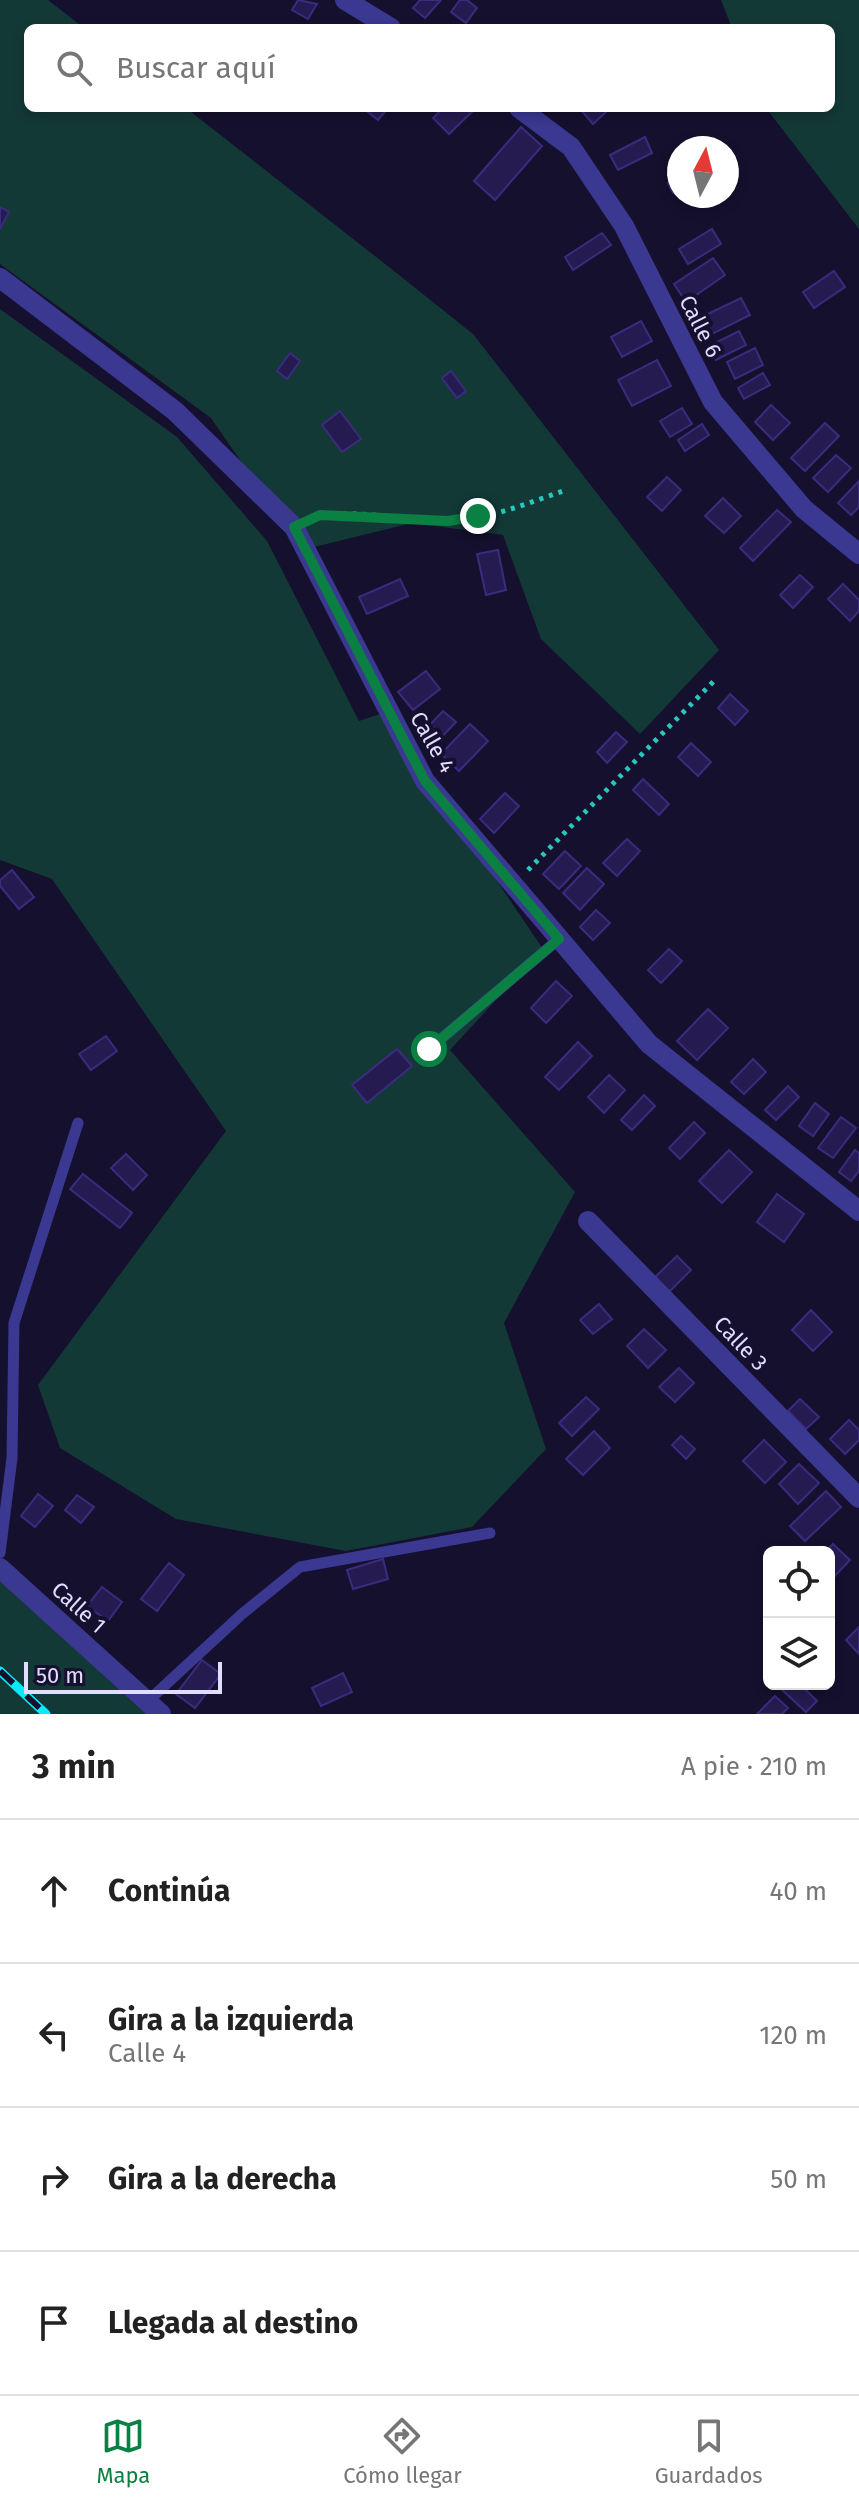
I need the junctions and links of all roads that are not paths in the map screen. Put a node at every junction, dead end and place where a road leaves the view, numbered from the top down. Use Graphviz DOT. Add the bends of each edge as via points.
graph roads {
  1 [pos="345,0"];
  2 [pos="384,24"];
  3 [pos="524,112"];
  4 [pos="0,278"];
  5 [pos="859,554"];
  6 [pos="559,939"];
  7 [pos="429,1049"];
  8 [pos="78,1123"];
  9 [pos="859,1211"];
  10 [pos="588,1221"];
  11 [pos="859,1498"];
  12 [pos="490,1533"];
  13 [pos="0,1553"];
  14 [pos="0,1568"];
  15 [pos="154,1708"];
  1 -- 2 [label="street"];
  3 -- 5 [label="street, Calle 6" via="571,147 624,226 713,402 804,509"];
  4 -- 6 [label="street, Calle 4" via="175,411 294,527 425,781"];
  6 -- 7 [label="lane"];
  6 -- 9 [label="street, Calle 4" via="649,1044"];
  8 -- 13 [label="lane" via="14,1323 12,1458"];
  10 -- 11 [label="street, Calle 3"];
  12 -- 15 [label="lane" via="300,1567 242,1614"];
  14 -- 15 [label="street, Calle 1"];
}
